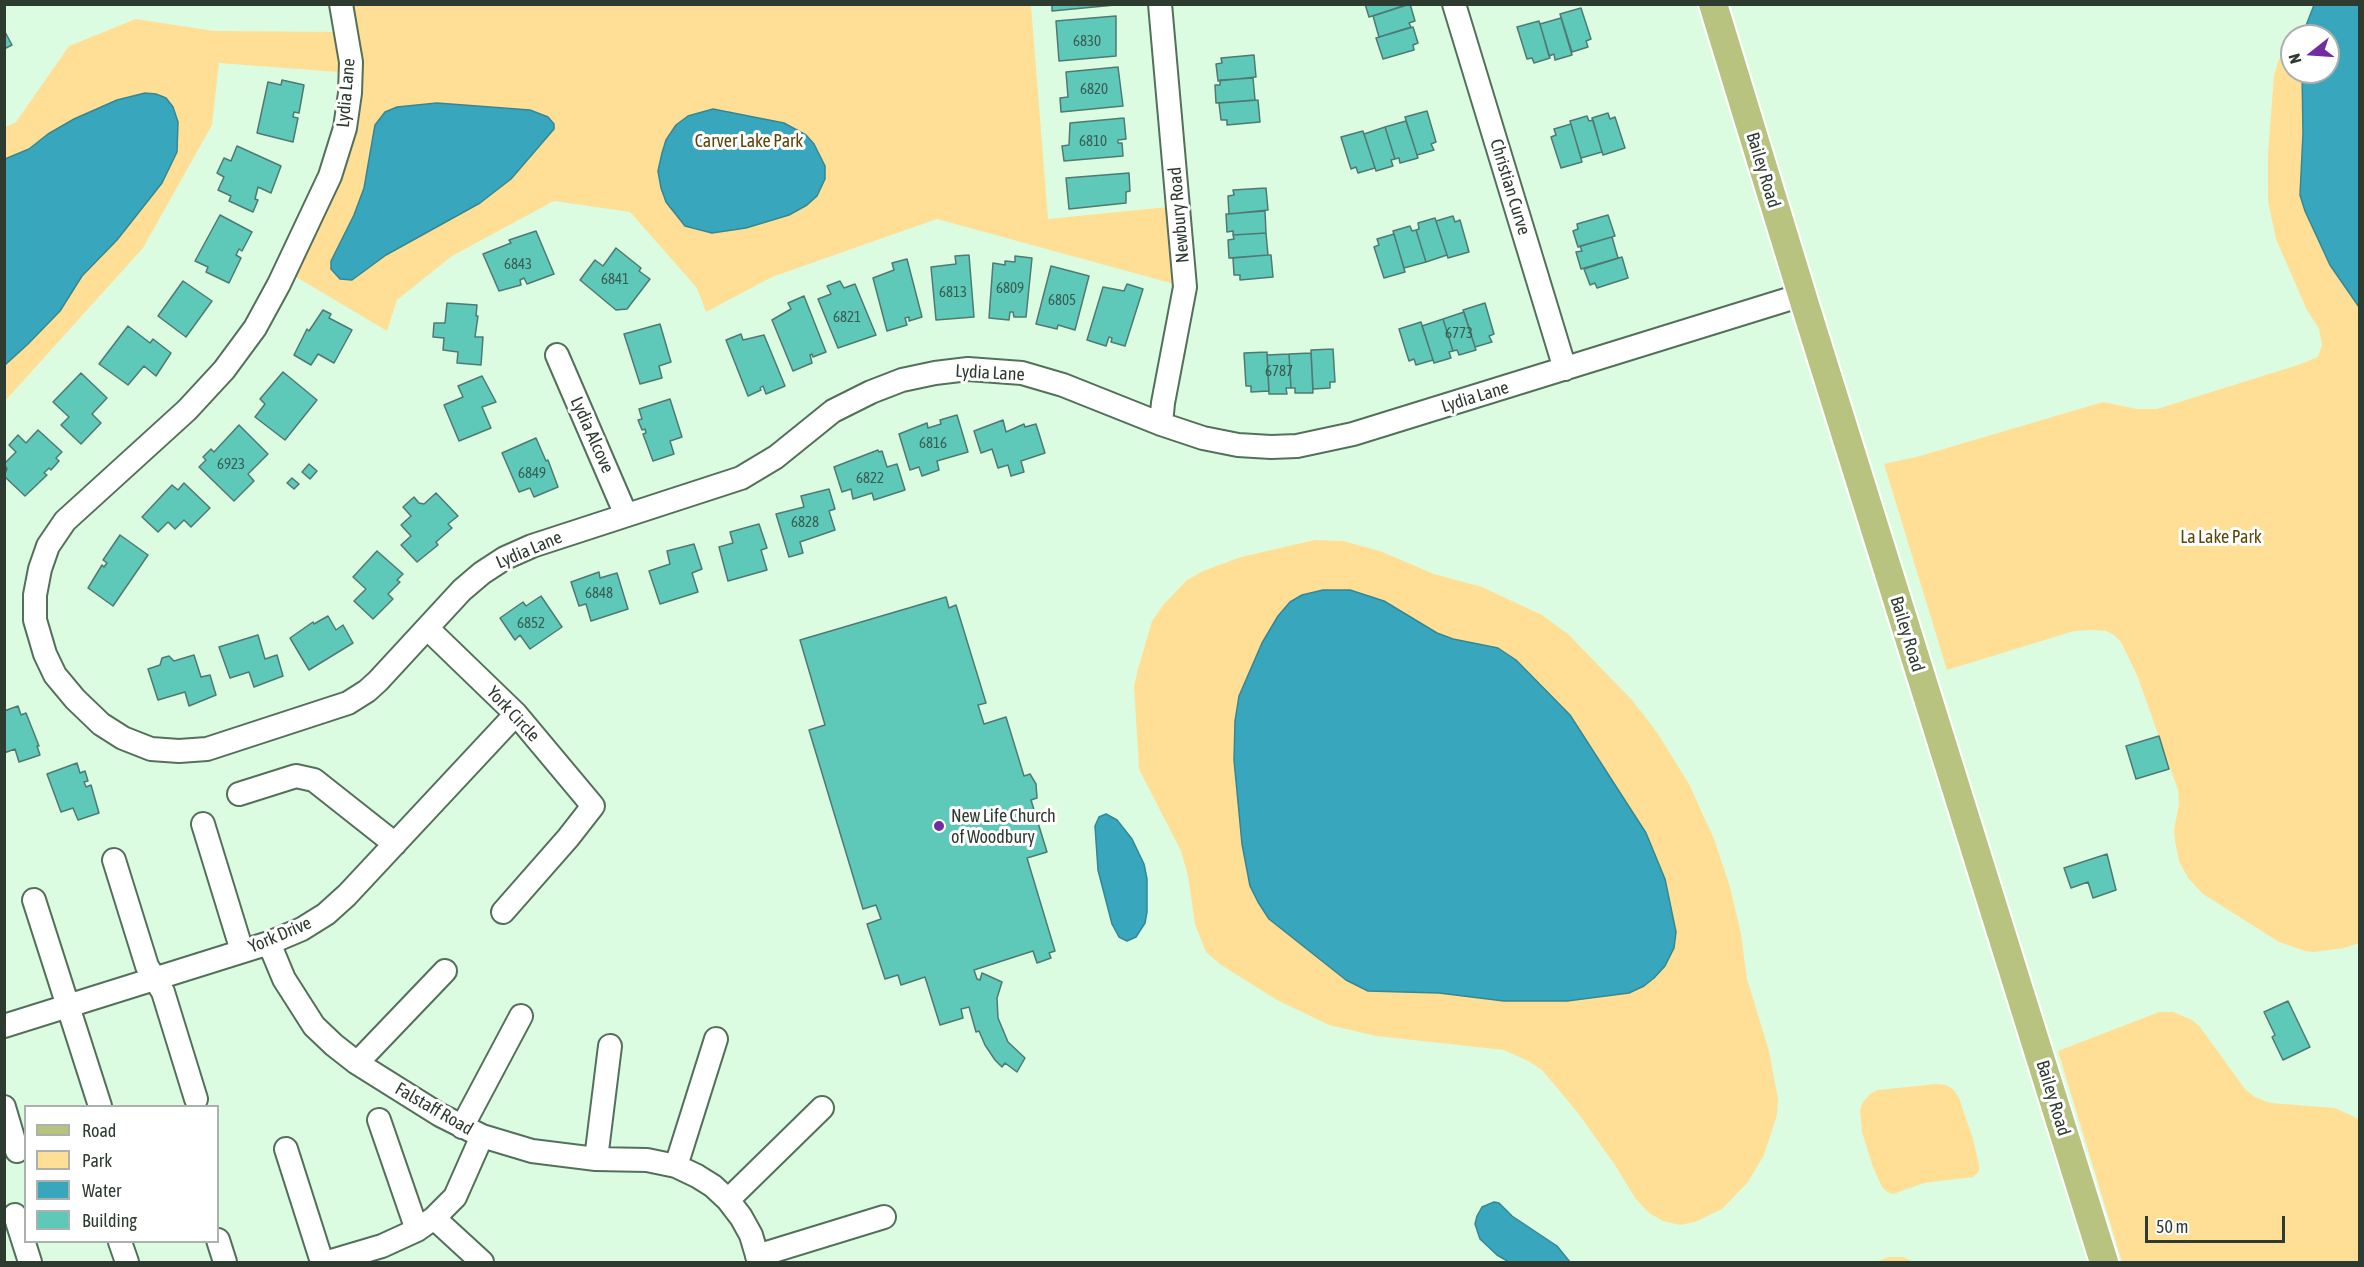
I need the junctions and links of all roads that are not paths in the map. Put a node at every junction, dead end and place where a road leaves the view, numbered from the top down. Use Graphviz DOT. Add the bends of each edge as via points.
graph roads {
  1 [pos="341,4"];
  2 [pos="1160,4"];
  3 [pos="1454,4"];
  4 [pos="1713,4"];
  5 [pos="1802,295"];
  6 [pos="557,355"];
  7 [pos="1565,369"];
  8 [pos="1161,424"];
  9 [pos="626,515"];
  10 [pos="427,628"];
  11 [pos="516,714"];
  12 [pos="239,794"];
  13 [pos="203,824"];
  14 [pos="395,844"];
  15 [pos="114,860"];
  16 [pos="34,900"];
  17 [pos="503,912"];
  18 [pos="269,943"];
  19 [pos="242,951"];
  20 [pos="445,971"];
  21 [pos="154,978"];
  22 [pos="68,1006"];
  23 [pos="520,1016"];
  24 [pos="4,1026"];
  25 [pos="716,1039"];
  26 [pos="610,1046"];
  27 [pos="357,1062"];
  28 [pos="196,1099"];
  29 [pos="99,1105"];
  30 [pos="4,1107"];
  31 [pos="822,1108"];
  32 [pos="379,1120"];
  33 [pos="472,1132"];
  34 [pos="286,1149"];
  35 [pos="17,1150"];
  36 [pos="596,1158"];
  37 [pos="676,1166"];
  38 [pos="728,1200"];
  39 [pos="15,1215"];
  40 [pos="884,1216"];
  41 [pos="425,1224"];
  42 [pos="120,1243"];
  43 [pos="219,1243"];
  44 [pos="384,1255"];
  45 [pos="758,1259"];
  46 [pos="30,1263"];
  47 [pos="127,1263"];
  48 [pos="225,1263"];
  49 [pos="322,1263"];
  50 [pos="328,1263"];
  51 [pos="482,1263"];
  52 [pos="2104,1263"];
  1 -- 10 [label="street, Lydia Lane" via="351,62 345,128 330,176 283,278 255,328 215,381 61,527 48,546 40,569 35,620 55,675 94,719 132,742 171,751 207,749 348,703 373,686"];
  2 -- 8 [label="street, Newbury Road" via="1185,287"];
  3 -- 7 [label="street, Christian Curve"];
  4 -- 5 [label="main road, Bailey Road"];
  5 -- 7 [label="street, Lydia Lane"];
  5 -- 52 [label="main road, Bailey Road"];
  6 -- 9 [label="street, Lydia Alcove"];
  7 -- 8 [label="street, Lydia Lane" via="1353,434 1297,446 1238,445"];
  8 -- 9 [label="street, Lydia Lane" via="1030,375 976,369 935,373 894,382 850,402 741,478"];
  9 -- 10 [label="street, Lydia Lane" via="505,558 468,584"];
  10 -- 11 [label="street, York Circle"];
  11 -- 14 [label="street, York Drive"];
  11 -- 17 [label="street, York Circle" via="593,806"];
  12 -- 14 [label="street" via="296,776 314,780"];
  13 -- 19 [label="street"];
  14 -- 18 [label="street, York Drive" via="326,914"];
  15 -- 21 [label="street"];
  16 -- 22 [label="street"];
  18 -- 19 [label="street, York Drive"];
  18 -- 27 [label="street, Falstaff Road" via="284,979 314,1026"];
  19 -- 21 [label="street, York Drive"];
  20 -- 27 [label="street"];
  21 -- 22 [label="street, York Drive"];
  21 -- 28 [label="street" via="163,992"];
  22 -- 24 [label="street, York Drive"];
  22 -- 29 [label="street"];
  23 -- 33 [label="street"];
  25 -- 37 [label="street"];
  26 -- 36 [label="street"];
  27 -- 33 [label="street, Falstaff Road"];
  30 -- 35 [label="street"];
  31 -- 38 [label="street"];
  32 -- 41 [label="street"];
  33 -- 36 [label="street, Falstaff Road" via="532,1151"];
  33 -- 41 [label="street" via="455,1197"];
  34 -- 49 [label="street"];
  36 -- 37 [label="street, Falstaff Road" via="647,1160"];
  37 -- 38 [label="street, Falstaff Road" via="713,1186"];
  38 -- 45 [label="street, Falstaff Road" via="751,1235"];
  39 -- 46 [label="street"];
  40 -- 45 [label="street"];
  41 -- 44 [label="street"];
  41 -- 51 [label="street"];
  42 -- 47 [label="street"];
  43 -- 48 [label="street"];
  44 -- 50 [label="street"];
}
